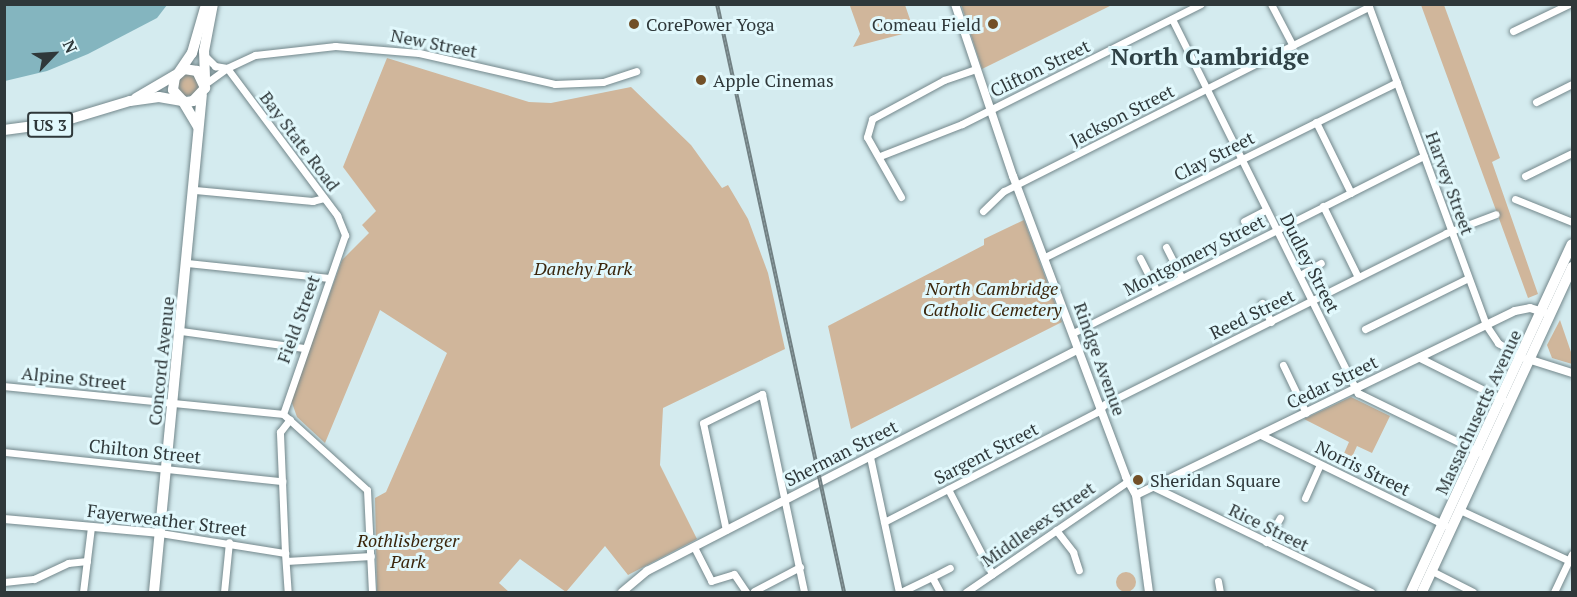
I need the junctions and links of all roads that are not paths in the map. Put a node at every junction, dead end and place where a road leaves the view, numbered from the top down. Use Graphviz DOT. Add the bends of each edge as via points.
graph roads {
  1 [pos="206,4"];
  2 [pos="213,4"];
  3 [pos="955,4"];
  4 [pos="1201,4"];
  5 [pos="1271,4"];
  6 [pos="1569,4"];
  7 [pos="1369,6"];
  8 [pos="1172,19"];
  9 [pos="1513,31"];
  10 [pos="1293,46"];
  11 [pos="204,54"];
  12 [pos="227,68"];
  13 [pos="976,69"];
  14 [pos="636,71"];
  15 [pos="178,73"];
  16 [pos="1397,82"];
  17 [pos="1572,84"];
  18 [pos="204,87"];
  19 [pos="1207,89"];
  20 [pos="182,100"];
  21 [pos="130,101"];
  22 [pos="1536,102"];
  23 [pos="990,110"];
  24 [pos="1316,122"];
  25 [pos="4,130"];
  26 [pos="200,134"];
  27 [pos="1572,153"];
  28 [pos="880,156"];
  29 [pos="1424,156"];
  30 [pos="1242,159"];
  31 [pos="1526,176"];
  32 [pos="1017,185"];
  33 [pos="195,190"];
  34 [pos="1351,193"];
  35 [pos="901,197"];
  36 [pos="324,198"];
  37 [pos="1515,199"];
  38 [pos="1323,206"];
  39 [pos="983,210"];
  40 [pos="1266,210"];
  41 [pos="1496,214"];
  42 [pos="1244,221"];
  43 [pos="1572,222"];
  44 [pos="1276,230"];
  45 [pos="1451,231"];
  46 [pos="345,234"];
  47 [pos="1572,245"];
  48 [pos="1166,247"];
  49 [pos="1045,257"];
  50 [pos="1140,258"];
  51 [pos="188,263"];
  52 [pos="1321,263"];
  53 [pos="1572,267"];
  54 [pos="1300,275"];
  55 [pos="1181,277"];
  56 [pos="1358,277"];
  57 [pos="329,278"];
  58 [pos="1468,278"];
  59 [pos="1156,290"];
  60 [pos="1313,300"];
  61 [pos="1262,303"];
  62 [pos="1547,314"];
  63 [pos="1271,322"];
  64 [pos="1486,325"];
  65 [pos="1365,328"];
  66 [pos="182,332"];
  67 [pos="1073,333"];
  68 [pos="304,348"];
  69 [pos="1079,349"];
  70 [pos="1420,358"];
  71 [pos="1526,359"];
  72 [pos="1283,365"];
  73 [pos="1572,373"];
  74 [pos="4,386"];
  75 [pos="1356,389"];
  76 [pos="1502,399"];
  77 [pos="173,403"];
  78 [pos="1100,408"];
  79 [pos="1306,413"];
  80 [pos="283,414"];
  81 [pos="290,419"];
  82 [pos="1261,435"];
  83 [pos="4,452"];
  84 [pos="1481,454"];
  85 [pos="870,457"];
  86 [pos="1320,465"];
  87 [pos="167,468"];
  88 [pos="282,481"];
  89 [pos="1128,481"];
  90 [pos="1154,487"];
  91 [pos="948,489"];
  92 [pos="1136,495"];
  93 [pos="1305,498"];
  94 [pos="784,501"];
  95 [pos="1460,510"];
  96 [pos="1280,518"];
  97 [pos="4,519"];
  98 [pos="884,522"];
  99 [pos="1448,526"];
  100 [pos="91,527"];
  101 [pos="726,530"];
  102 [pos="1056,530"];
  103 [pos="160,533"];
  104 [pos="229,542"];
  105 [pos="1266,542"];
  106 [pos="694,547"];
  107 [pos="285,553"];
  108 [pos="371,556"];
  109 [pos="1571,559"];
  110 [pos="87,561"];
  111 [pos="286,561"];
  112 [pos="800,567"];
  113 [pos="950,568"];
  114 [pos="1079,570"];
  115 [pos="1432,571"];
  116 [pos="992,574"];
  117 [pos="932,577"];
  118 [pos="1218,581"];
  119 [pos="4,582"];
  120 [pos="83,592"];
  121 [pos="154,592"];
  122 [pos="224,592"];
  123 [pos="288,592"];
  124 [pos="372,592"];
  125 [pos="622,592"];
  126 [pos="750,592"];
  127 [pos="804,592"];
  128 [pos="900,592"];
  129 [pos="940,592"];
  130 [pos="966,592"];
  131 [pos="1149,592"];
  132 [pos="1220,592"];
  133 [pos="1371,592"];
  134 [pos="1411,592"];
  135 [pos="1422,592"];
  136 [pos="1473,592"];
  137 [pos="1554,592"];
  1 -- 15 [label="main road, US 3" via="193,51"];
  2 -- 11 [label="main road, Concord Avenue"];
  3 -- 13 [label="street, Rindge Avenue"];
  4 -- 8 [label="street, Clifton Street"];
  5 -- 10 [label="street"];
  6 -- 9 [label="street"];
  7 -- 10 [label="street, Jackson Street"];
  7 -- 16 [label="street, Harvey Street"];
  8 -- 19 [label="street, Dudley Street"];
  8 -- 23 [label="street, Clifton Street"];
  10 -- 19 [label="street, Jackson Street"];
  11 -- 12 [label="street" via="215,66"];
  11 -- 18 [label="main road, Concord Avenue"];
  12 -- 14 [label="street, New Street" via="255,55 336,46 419,53 555,84 603,82"];
  12 -- 18 [label="street, New Street"];
  12 -- 36 [label="street, Bay State Road"];
  13 -- 23 [label="street, Rindge Avenue"];
  13 -- 28 [label="street" via="952,76 872,119 867,137"];
  15 -- 18 [label="main road" via="195,70"];
  15 -- 20 [label="main road" via="173,88"];
  15 -- 21 [label="main road, US 3"];
  16 -- 24 [label="street, Clay Street"];
  16 -- 29 [label="street, Harvey Street"];
  17 -- 22 [label="street"];
  18 -- 20 [label="main road, US 3" via="192,102"];
  18 -- 26 [label="main road, Concord Avenue"];
  19 -- 30 [label="street, Dudley Street"];
  19 -- 32 [label="street, Jackson Street"];
  20 -- 21 [label="main road, US 3" via="159,97"];
  20 -- 26 [label="main road"];
  21 -- 25 [label="main road, US 3" via="57,123"];
  23 -- 28 [label="street, Clifton Street"];
  23 -- 32 [label="street, Rindge Avenue"];
  24 -- 30 [label="street, Clay Street"];
  24 -- 34 [label="street"];
  26 -- 33 [label="main road, Concord Avenue"];
  27 -- 31 [label="street"];
  28 -- 35 [label="street"];
  29 -- 34 [label="street, Montgomery Street"];
  29 -- 45 [label="street, Harvey Street"];
  30 -- 40 [label="street, Dudley Street"];
  30 -- 49 [label="street, Clay Street"];
  32 -- 39 [label="street, Jackson Street"];
  32 -- 49 [label="street, Rindge Avenue"];
  33 -- 36 [label="street" via="312,201"];
  33 -- 51 [label="main road, Concord Avenue"];
  34 -- 38 [label="street, Montgomery Street"];
  36 -- 46 [label="street, Bay State Road" via="341,221"];
  37 -- 43 [label="street"];
  38 -- 44 [label="street, Montgomery Street"];
  38 -- 56 [label="street"];
  40 -- 42 [label="street"];
  40 -- 44 [label="street, Dudley Street"];
  41 -- 45 [label="street, Reed Street"];
  44 -- 54 [label="street, Dudley Street"];
  44 -- 55 [label="street, Montgomery Street"];
  45 -- 56 [label="street, Reed Street"];
  45 -- 58 [label="street, Harvey Street"];
  46 -- 57 [label="street, Field Street"];
  47 -- 62 [label="main road, Massachusetts Avenue"];
  48 -- 55 [label="street"];
  49 -- 67 [label="street, Rindge Avenue"];
  50 -- 59 [label="street"];
  51 -- 57 [label="street"];
  51 -- 66 [label="main road, Concord Avenue"];
  52 -- 54 [label="street"];
  53 -- 62 [label="main road, Massachusetts Avenue"];
  54 -- 60 [label="street, Dudley Street"];
  55 -- 59 [label="street, Montgomery Street"];
  56 -- 60 [label="street, Reed Street"];
  57 -- 68 [label="street, Field Street"];
  58 -- 64 [label="street, Harvey Street"];
  58 -- 65 [label="street"];
  59 -- 67 [label="street, Montgomery Street"];
  60 -- 63 [label="street, Reed Street"];
  60 -- 75 [label="street, Dudley Street"];
  61 -- 63 [label="street"];
  62 -- 64 [label="street, Cedar Street" via="1520,309"];
  62 -- 71 [label="main road, Massachusetts Avenue"];
  63 -- 78 [label="street, Reed Street"];
  64 -- 70 [label="street, Cedar Street"];
  64 -- 71 [label="street, Harvey Street" via="1498,343"];
  66 -- 68 [label="street"];
  66 -- 77 [label="main road, Concord Avenue"];
  67 -- 69 [label="street, Rindge Avenue"];
  68 -- 80 [label="street, Field Street"];
  69 -- 78 [label="street, Rindge Avenue"];
  69 -- 85 [label="street, Sherman Street"];
  70 -- 75 [label="street, Cedar Street"];
  70 -- 76 [label="street"];
  71 -- 73 [label="street"];
  71 -- 76 [label="main road, Massachusetts Avenue"];
  71 -- 84 [label="main road, Massachusetts Avenue"];
  72 -- 79 [label="street"];
  74 -- 77 [label="street, Alpine Street"];
  75 -- 79 [label="street, Cedar Street"];
  75 -- 84 [label="street"];
  76 -- 84 [label="main road, Massachusetts Avenue"];
  77 -- 80 [label="street, Alpine Street"];
  77 -- 87 [label="main road, Concord Avenue"];
  78 -- 89 [label="street, Rindge Avenue"];
  78 -- 91 [label="street, Sargent Street"];
  79 -- 82 [label="street, Cedar Street"];
  80 -- 81 [label="street"];
  81 -- 88 [label="street" via="280,432"];
  81 -- 108 [label="street" via="367,490"];
  82 -- 86 [label="street, Norris Street"];
  82 -- 90 [label="street, Cedar Street"];
  83 -- 87 [label="street, Chilton Street"];
  84 -- 95 [label="main road, Massachusetts Avenue"];
  84 -- 99 [label="main road, Massachusetts Avenue"];
  85 -- 94 [label="street, Sherman Street"];
  85 -- 98 [label="street"];
  86 -- 93 [label="street"];
  86 -- 99 [label="street, Norris Street"];
  87 -- 88 [label="street, Chilton Street"];
  87 -- 103 [label="main road, Concord Avenue"];
  88 -- 107 [label="street"];
  89 -- 92 [label="street, Rindge Avenue"];
  89 -- 102 [label="street, Middlesex Street"];
  90 -- 92 [label="street, Cedar Street"];
  90 -- 105 [label="street, Rice Street"];
  91 -- 98 [label="street, Sargent Street"];
  91 -- 116 [label="street"];
  92 -- 131 [label="street, Rindge Avenue"];
  94 -- 101 [label="street, Sherman Street"];
  94 -- 101 [label="street" via="762,394 703,423"];
  94 -- 112 [label="street"];
  95 -- 99 [label="main road, Massachusetts Avenue"];
  95 -- 109 [label="street"];
  96 -- 105 [label="street"];
  97 -- 100 [label="street, Fayerweather Street"];
  98 -- 128 [label="street"];
  99 -- 115 [label="main road, Massachusetts Avenue"];
  99 -- 134 [label="main road, Massachusetts Avenue"];
  100 -- 103 [label="street, Fayerweather Street"];
  100 -- 110 [label="street"];
  101 -- 106 [label="street, Sherman Street"];
  102 -- 114 [label="street" via="1073,552"];
  102 -- 116 [label="street, Middlesex Street"];
  103 -- 104 [label="street, Fayerweather Street"];
  103 -- 121 [label="main road, Concord Avenue"];
  104 -- 107 [label="street, Fayerweather Street"];
  104 -- 122 [label="street"];
  105 -- 133 [label="street, Rice Street"];
  106 -- 125 [label="street, Sherman Street" via="639,576"];
  106 -- 126 [label="street" via="711,581 734,574"];
  107 -- 111 [label="street"];
  108 -- 111 [label="street"];
  108 -- 124 [label="street"];
  109 -- 137 [label="street"];
  110 -- 119 [label="street" via="68,563 34,579"];
  110 -- 120 [label="street"];
  111 -- 123 [label="street"];
  112 -- 126 [label="street"];
  112 -- 127 [label="street"];
  113 -- 117 [label="street"];
  115 -- 135 [label="main road, Massachusetts Avenue"];
  115 -- 136 [label="street"];
  116 -- 130 [label="street, Middlesex Street"];
  117 -- 128 [label="street"];
  117 -- 129 [label="street"];
  118 -- 132 [label="street"];
}
